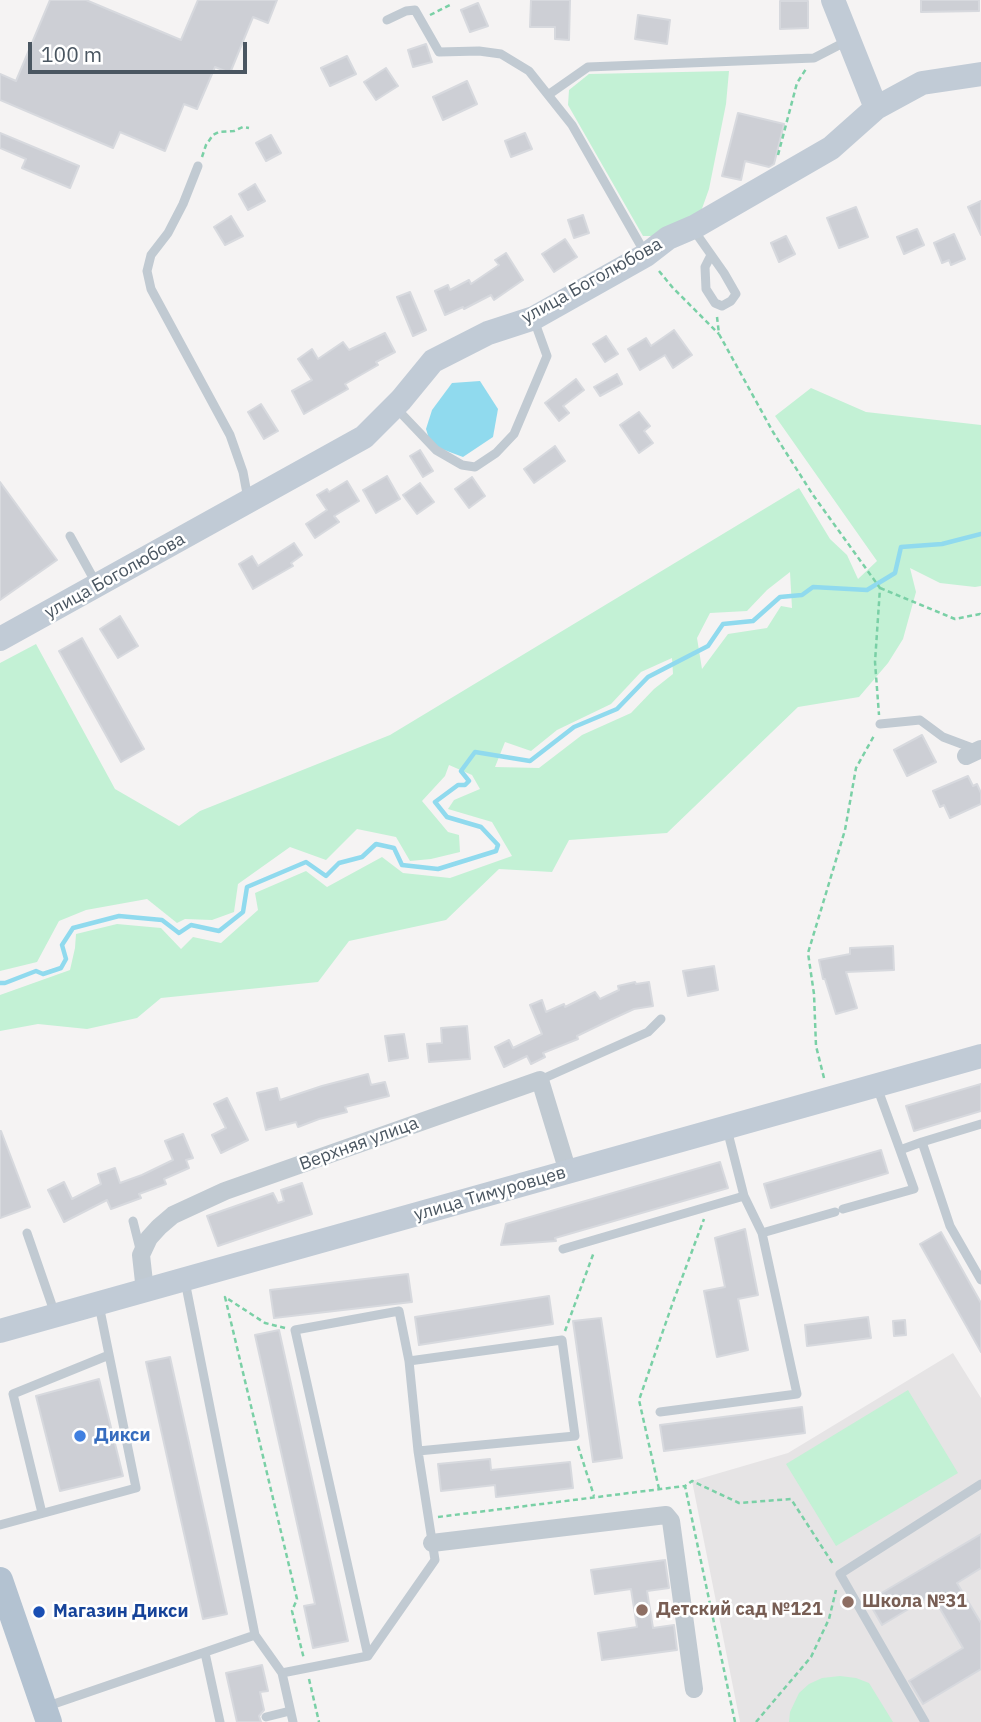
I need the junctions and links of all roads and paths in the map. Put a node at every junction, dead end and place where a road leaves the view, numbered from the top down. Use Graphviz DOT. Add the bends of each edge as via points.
graph roads {
  1 [pos="833,0"];
  2 [pos="452,4"];
  3 [pos="416,5"];
  4 [pos="387,20"];
  5 [pos="422,20"];
  6 [pos="849,40"];
  7 [pos="814,58"];
  8 [pos="981,74"];
  9 [pos="548,95"];
  10 [pos="876,108"];
  11 [pos="249,128"];
  12 [pos="198,166"];
  13 [pos="771,182"];
  14 [pos="692,228"];
  15 [pos="646,255"];
  16 [pos="711,255"];
  17 [pos="715,303"];
  18 [pos="534,317"];
  19 [pos="719,334"];
  20 [pos="395,406"];
  21 [pos="248,502"];
  22 [pos="70,536"];
  23 [pos="97,585"];
  24 [pos="880,589"];
  25 [pos="981,616"];
  26 [pos="0,639"];
  27 [pos="880,724"];
  28 [pos="975,752"];
  29 [pos="661,1019"];
  30 [pos="981,1056"];
  31 [pos="540,1080"];
  32 [pos="876,1086"];
  33 [pos="829,1099"];
  34 [pos="981,1124"];
  35 [pos="727,1127"];
  36 [pos="922,1142"];
  37 [pos="900,1150"];
  38 [pos="568,1172"];
  39 [pos="744,1196"];
  40 [pos="709,1206"];
  41 [pos="133,1220"];
  42 [pos="27,1233"];
  43 [pos="762,1233"];
  44 [pos="598,1239"];
  45 [pos="563,1249"];
  46 [pos="141,1255"];
  47 [pos="185,1279"];
  48 [pos="981,1280"];
  49 [pos="145,1291"];
  50 [pos="99,1303"];
  51 [pos="55,1316"];
  52 [pos="295,1330"];
  53 [pos="0,1331"];
  54 [pos="562,1340"];
  55 [pos="109,1355"];
  56 [pos="409,1361"];
  57 [pos="660,1412"];
  58 [pos="575,1436"];
  59 [pos="418,1451"];
  60 [pos="981,1484"];
  61 [pos="685,1486"];
  62 [pos="659,1489"];
  63 [pos="594,1497"];
  64 [pos="42,1513"];
  65 [pos="428,1518"];
  66 [pos="0,1525"];
  67 [pos="432,1543"];
  68 [pos="839,1574"];
  69 [pos="0,1580"];
  70 [pos="255,1635"];
  71 [pos="205,1653"];
  72 [pos="368,1656"];
  73 [pos="306,1668"];
  74 [pos="282,1673"];
  75 [pos="694,1689"];
  76 [pos="290,1712"];
  77 [pos="46,1715"];
  78 [pos="265,1717"];
  79 [pos="220,1722"];
  80 [pos="293,1722"];
  81 [pos="319,1722"];
  82 [pos="735,1722"];
  83 [pos="756,1722"];
  84 [pos="925,1722"];
  1 -- 6 [label="street"];
  2 -- 5 [label="path"];
  3 -- 4 [label="lane"];
  3 -- 5 [label="lane"];
  5 -- 9 [label="lane" via="439,52 501,54 529,71"];
  6 -- 7 [label="lane"];
  6 -- 10 [label="street"];
  7 -- 9 [label="lane" via="588,67"];
  7 -- 13 [label="path" via="797,83"];
  8 -- 10 [label="street, улица Боголюбова" via="922,83"];
  9 -- 15 [label="lane" via="572,125"];
  10 -- 13 [label="street, улица Боголюбова" via="831,148"];
  11 -- 12 [label="path" via="213,135"];
  12 -- 21 [label="lane" via="147,271 151,289 230,435"];
  13 -- 14 [label="street, улица Боголюбова"];
  14 -- 15 [label="street, улица Боголюбова" via="668,238"];
  14 -- 16 [label="lane"];
  15 -- 18 [label="street, улица Боголюбова"];
  15 -- 19 [label="path"];
  16 -- 17 [label="lane" via="705,267 706,289"];
  16 -- 17 [label="lane" via="736,294 722,306"];
  17 -- 19 [label="path"];
  18 -- 20 [label="street, улица Боголюбова" via="433,360"];
  18 -- 20 [label="lane" via="547,356 513,434 475,467 436,450"];
  19 -- 24 [label="path" via="773,432"];
  20 -- 21 [label="street, улица Боголюбова" via="364,438"];
  21 -- 23 [label="street, улица Боголюбова"];
  22 -- 23 [label="lane"];
  23 -- 26 [label="street, улица Боголюбова"];
  24 -- 25 [label="path" via="954,619"];
  24 -- 27 [label="path" via="875,662"];
  27 -- 28 [label="lane" via="920,720"];
  27 -- 33 [label="path" via="856,768 845,830 808,953 816,1046"];
  29 -- 31 [label="lane" via="648,1031"];
  30 -- 32 [label="street, улица Тимуровцев"];
  31 -- 38 [label="street"];
  31 -- 46 [label="street, Верхняя улица" via="225,1191 173,1215 149,1238"];
  32 -- 33 [label="street, улица Тимуровцев"];
  32 -- 37 [label="lane"];
  33 -- 35 [label="street, улица Тимуровцев"];
  34 -- 36 [label="lane"];
  35 -- 38 [label="street, улица Тимуровцев"];
  35 -- 39 [label="lane"];
  36 -- 37 [label="lane"];
  36 -- 48 [label="lane" via="950,1226"];
  37 -- 43 [label="lane" via="915,1189"];
  38 -- 47 [label="street, улица Тимуровцев"];
  39 -- 40 [label="lane"];
  39 -- 43 [label="lane"];
  40 -- 44 [label="lane"];
  40 -- 62 [label="path" via="639,1400"];
  41 -- 46 [label="lane"];
  42 -- 51 [label="lane"];
  43 -- 57 [label="lane" via="797,1394"];
  44 -- 45 [label="lane"];
  44 -- 54 [label="path"];
  46 -- 49 [label="street"];
  47 -- 49 [label="street, улица Тимуровцев"];
  47 -- 70 [label="lane"];
  49 -- 50 [label="street, улица Тимуровцев"];
  50 -- 51 [label="street, улица Тимуровцев"];
  50 -- 55 [label="lane"];
  51 -- 53 [label="street, улица Тимуровцев"];
  52 -- 56 [label="lane" via="399,1311"];
  52 -- 72 [label="lane"];
  52 -- 73 [label="path" via="265,1323 225,1297 297,1599 292,1611"];
  54 -- 56 [label="lane"];
  54 -- 58 [label="lane"];
  55 -- 64 [label="lane" via="13,1394"];
  55 -- 64 [label="lane" via="136,1488"];
  56 -- 59 [label="lane"];
  58 -- 59 [label="lane"];
  58 -- 63 [label="path"];
  59 -- 65 [label="lane"];
  60 -- 68 [label="lane"];
  61 -- 62 [label="path"];
  61 -- 68 [label="path" via="692,1481 739,1503 791,1499"];
  61 -- 82 [label="path"];
  62 -- 63 [label="path"];
  63 -- 65 [label="path"];
  64 -- 66 [label="lane"];
  65 -- 67 [label="lane"];
  67 -- 72 [label="lane" via="435,1560"];
  67 -- 75 [label="street" via="666,1515 671,1521"];
  68 -- 83 [label="path" via="830,1619 811,1657"];
  68 -- 84 [label="lane"];
  69 -- 77 [label="main road"];
  70 -- 71 [label="lane"];
  70 -- 74 [label="lane"];
  71 -- 77 [label="lane"];
  71 -- 79 [label="lane"];
  72 -- 73 [label="lane"];
  73 -- 74 [label="lane"];
  73 -- 81 [label="path"];
  74 -- 76 [label="lane"];
  76 -- 78 [label="lane"];
  76 -- 80 [label="lane"];
}
